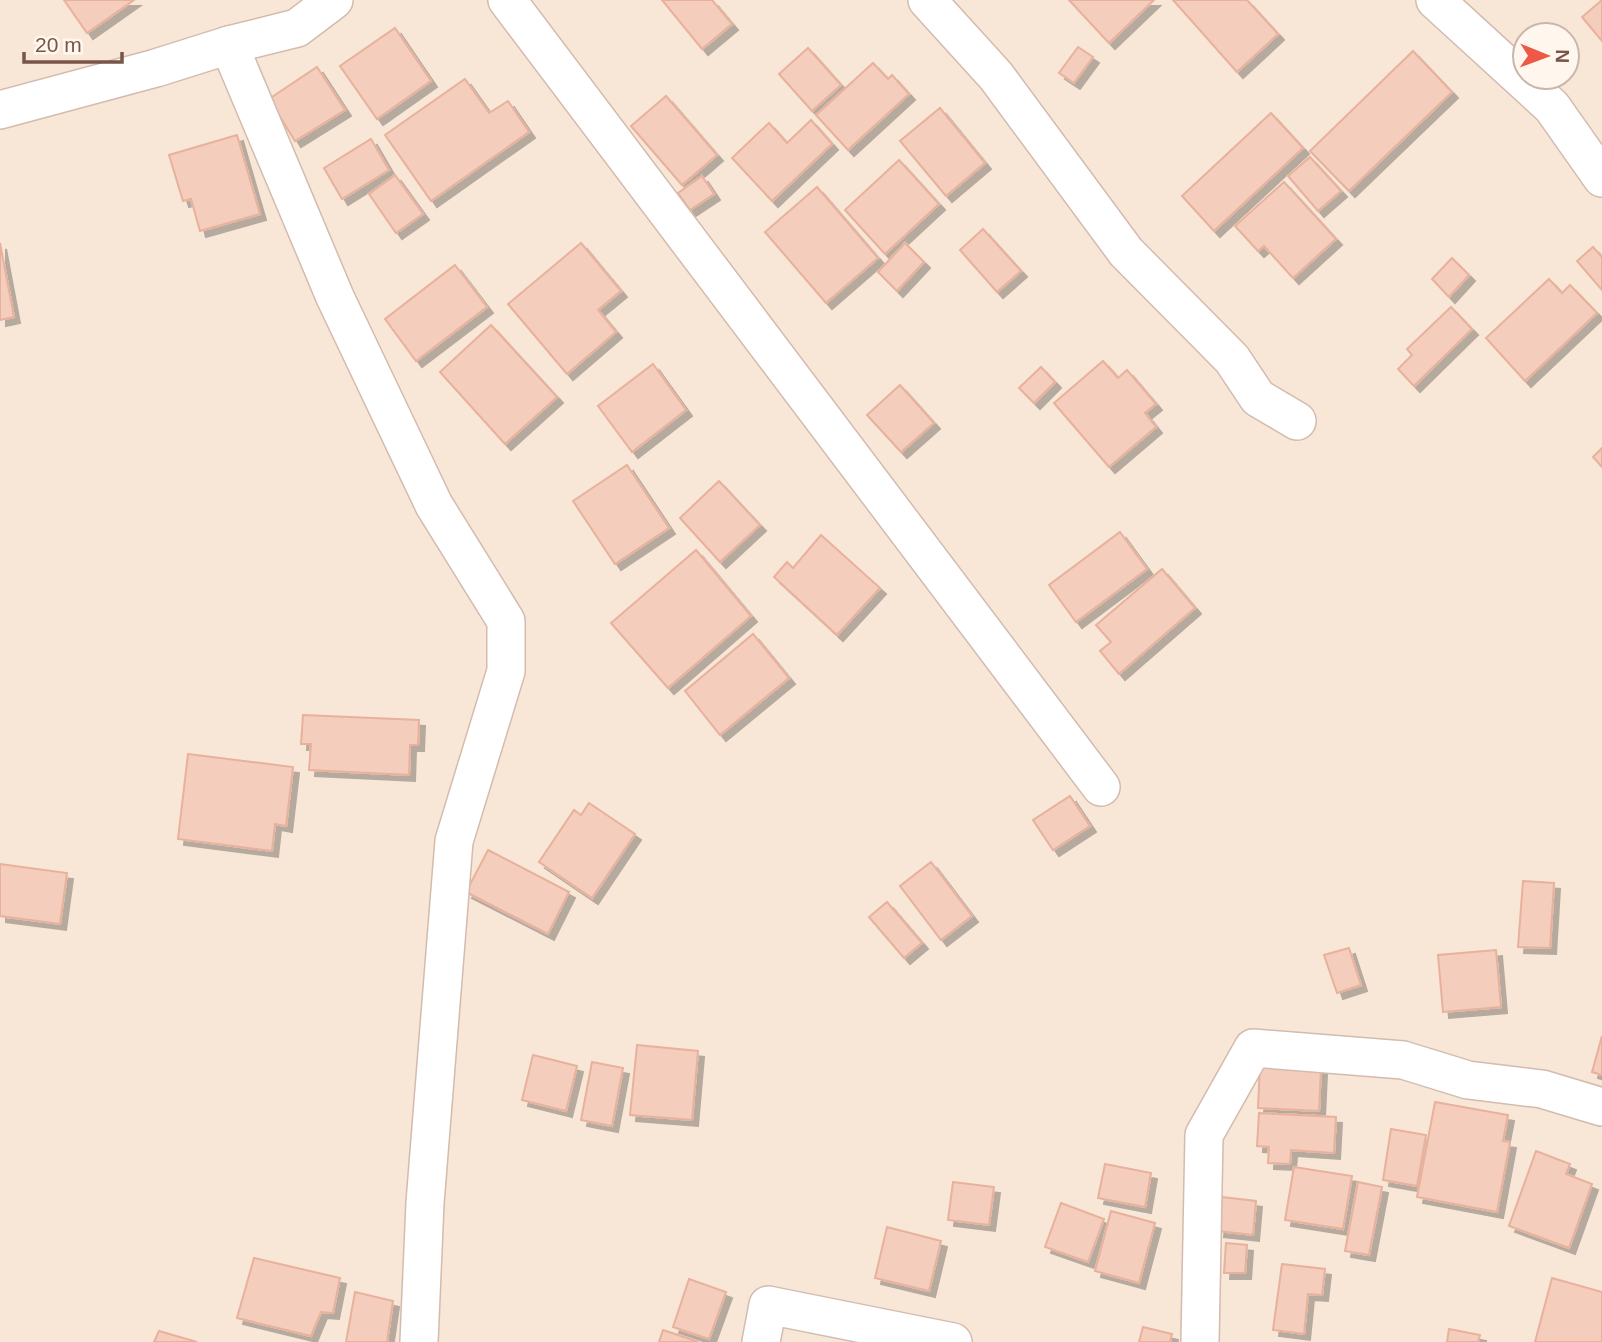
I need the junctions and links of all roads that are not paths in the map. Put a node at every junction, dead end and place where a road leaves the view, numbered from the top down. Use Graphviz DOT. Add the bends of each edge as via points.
graph roads {
  1 [pos="334,0"];
  2 [pos="507,0"];
  3 [pos="927,0"];
  4 [pos="1435,0"];
  5 [pos="229,45"];
  6 [pos="0,110"];
  7 [pos="1602,178"];
  8 [pos="1297,421"];
  9 [pos="1101,787"];
  10 [pos="1602,1107"];
  11 [pos="419,1342"];
  12 [pos="761,1342"];
  13 [pos="953,1342"];
  14 [pos="1200,1342"];
  1 -- 5 [label="street" via="297,28"];
  2 -- 9 [label="street"];
  3 -- 8 [label="street" via="996,76 1126,253 1232,359 1258,398"];
  4 -- 7 [label="street" via="1552,107"];
  5 -- 6 [label="street"];
  5 -- 11 [label="street" via="335,297 428,493 506,621 506,671 454,841 425,1203"];
  10 -- 14 [label="street" via="1542,1089 1468,1080 1404,1060 1253,1048 1204,1135"];
  12 -- 13 [label="street" via="768,1305"];
}
